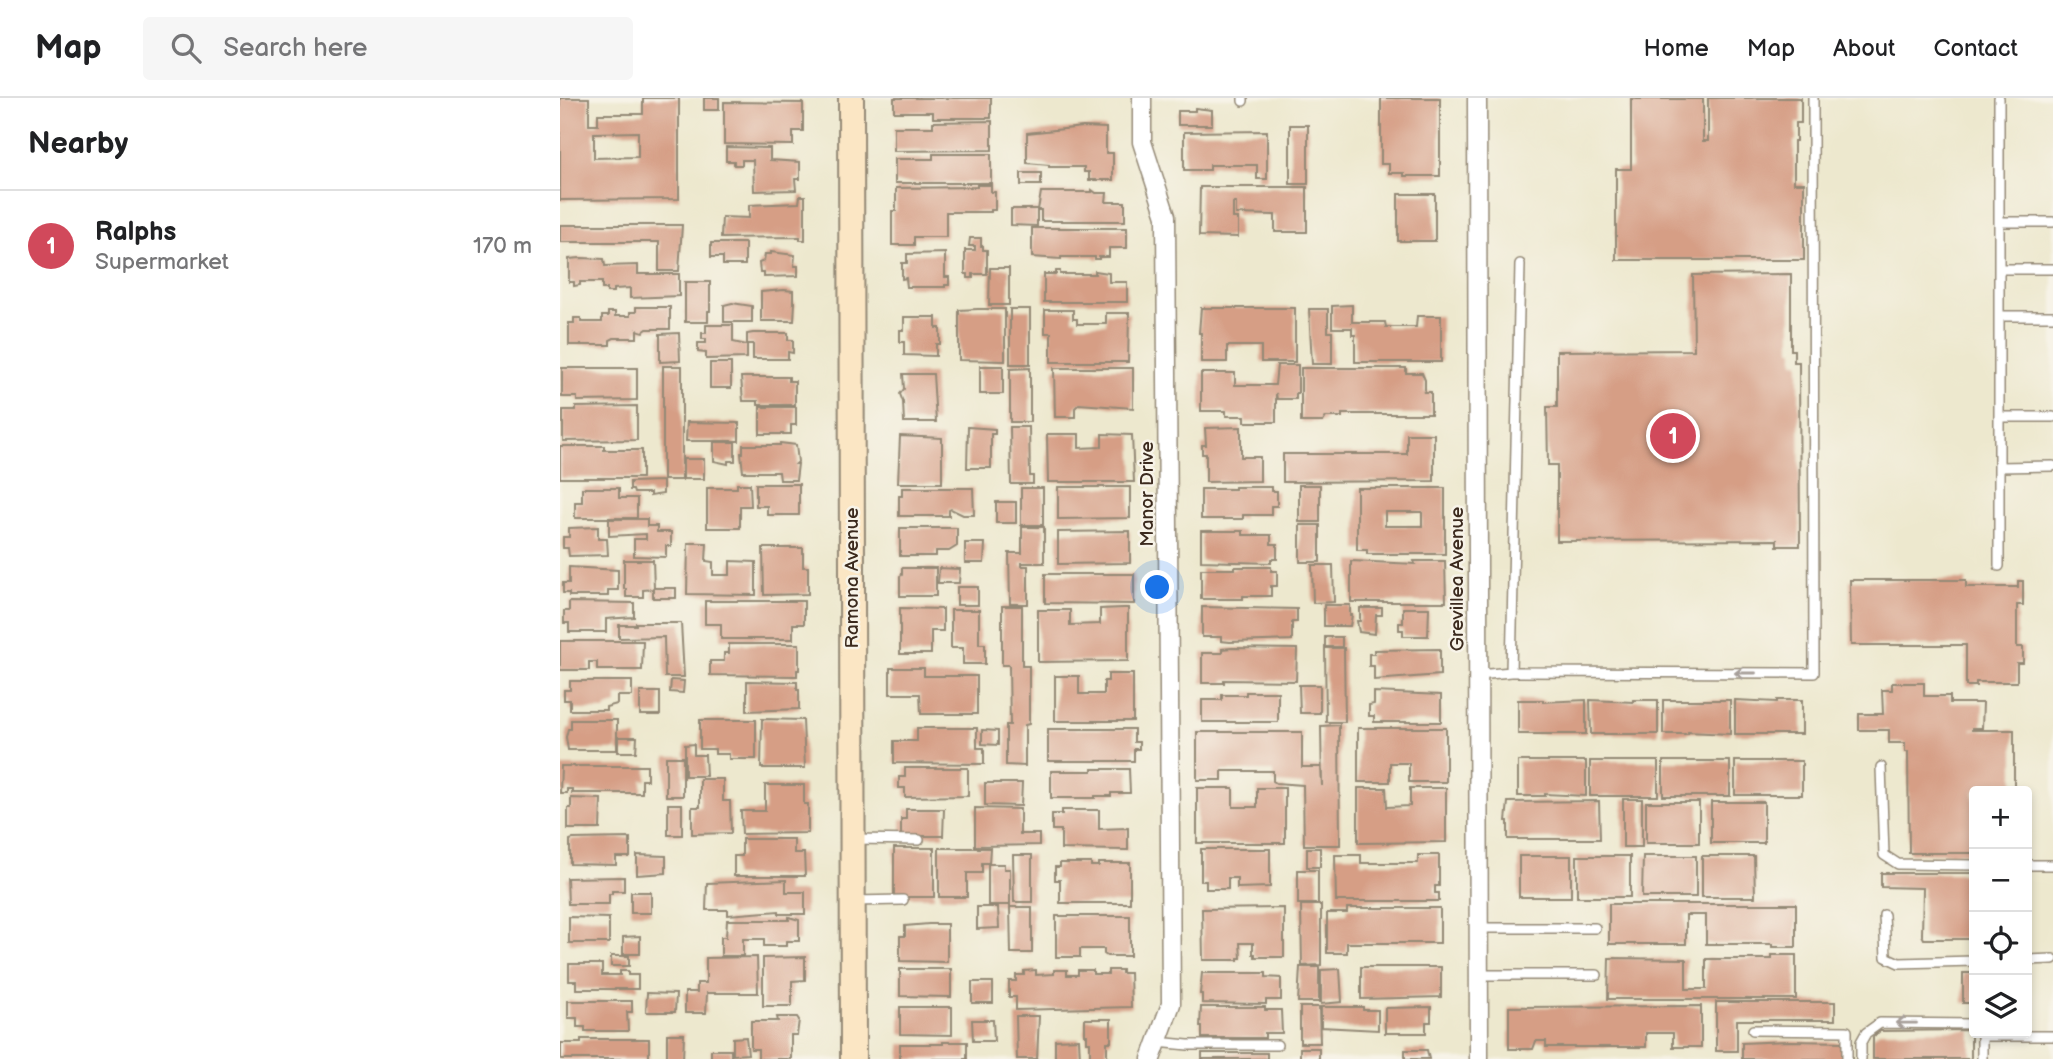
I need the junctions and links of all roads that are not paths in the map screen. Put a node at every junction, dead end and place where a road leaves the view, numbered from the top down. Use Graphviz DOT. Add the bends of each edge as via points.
graph roads {
  1 [pos="851,98"];
  2 [pos="1142,98"];
  3 [pos="1477,98"];
  4 [pos="1813,98"];
  5 [pos="1999,98"];
  6 [pos="1999,222"];
  7 [pos="2053,222"];
  8 [pos="1520,264"];
  9 [pos="1999,269"];
  10 [pos="2053,269"];
  11 [pos="1999,316"];
  12 [pos="2053,316"];
  13 [pos="1999,417"];
  14 [pos="2053,417"];
  15 [pos="2053,466"];
  16 [pos="1999,467"];
  17 [pos="1999,566"];
  18 [pos="1511,672"];
  19 [pos="1478,675"];
  20 [pos="1881,767"];
  21 [pos="852,839"];
  22 [pos="919,840"];
  23 [pos="1969,865"];
  24 [pos="2032,865"];
  25 [pos="2053,865"];
  26 [pos="903,900"];
  27 [pos="852,901"];
  28 [pos="1884,915"];
  29 [pos="1478,928"];
  30 [pos="1595,929"];
  31 [pos="2053,959"];
  32 [pos="2032,960"];
  33 [pos="1969,961"];
  34 [pos="1478,975"];
  35 [pos="1597,975"];
  36 [pos="1969,1024"];
  37 [pos="1753,1030"];
  38 [pos="2032,1035"];
  39 [pos="2053,1036"];
  40 [pos="1982,1038"];
  41 [pos="1277,1045"];
  42 [pos="1154,1051"];
  43 [pos="853,1059"];
  44 [pos="1479,1059"];
  45 [pos="1847,1059"];
  46 [pos="1861,1059"];
  47 [pos="1982,1059"];
  1 -- 21 [label="street, Ramona Avenue"];
  2 -- 42 [label="street, Manor Drive" via="1142,142 1166,215 1171,1004"];
  3 -- 19 [label="street, Grevillea Avenue"];
  4 -- 18 [label="lane, one-way" via="1814,673"];
  5 -- 6 [label="lane"];
  6 -- 7 [label="lane"];
  6 -- 9 [label="lane"];
  8 -- 18 [label="lane"];
  9 -- 10 [label="lane"];
  9 -- 11 [label="lane"];
  11 -- 12 [label="lane"];
  11 -- 13 [label="lane"];
  13 -- 14 [label="lane"];
  13 -- 16 [label="lane"];
  15 -- 16 [label="lane"];
  16 -- 17 [label="lane"];
  18 -- 19 [label="lane"];
  19 -- 29 [label="street, Grevillea Avenue"];
  20 -- 23 [label="lane" via="1884,855 1898,864"];
  21 -- 22 [label="lane"];
  21 -- 27 [label="street, Ramona Avenue"];
  24 -- 25 [label="lane"];
  26 -- 27 [label="lane"];
  27 -- 43 [label="street, Ramona Avenue"];
  28 -- 33 [label="lane" via="1886,957 1899,963"];
  29 -- 30 [label="lane"];
  29 -- 34 [label="street, Grevillea Avenue"];
  31 -- 32 [label="lane"];
  34 -- 35 [label="lane"];
  34 -- 44 [label="street, Grevillea Avenue"];
  36 -- 46 [label="lane, one-way" via="1880,1023 1861,1042"];
  37 -- 45 [label="lane" via="1847,1031"];
  38 -- 39 [label="lane"];
  40 -- 47 [label="lane"];
  41 -- 42 [label="lane" via="1188,1045"];
}
